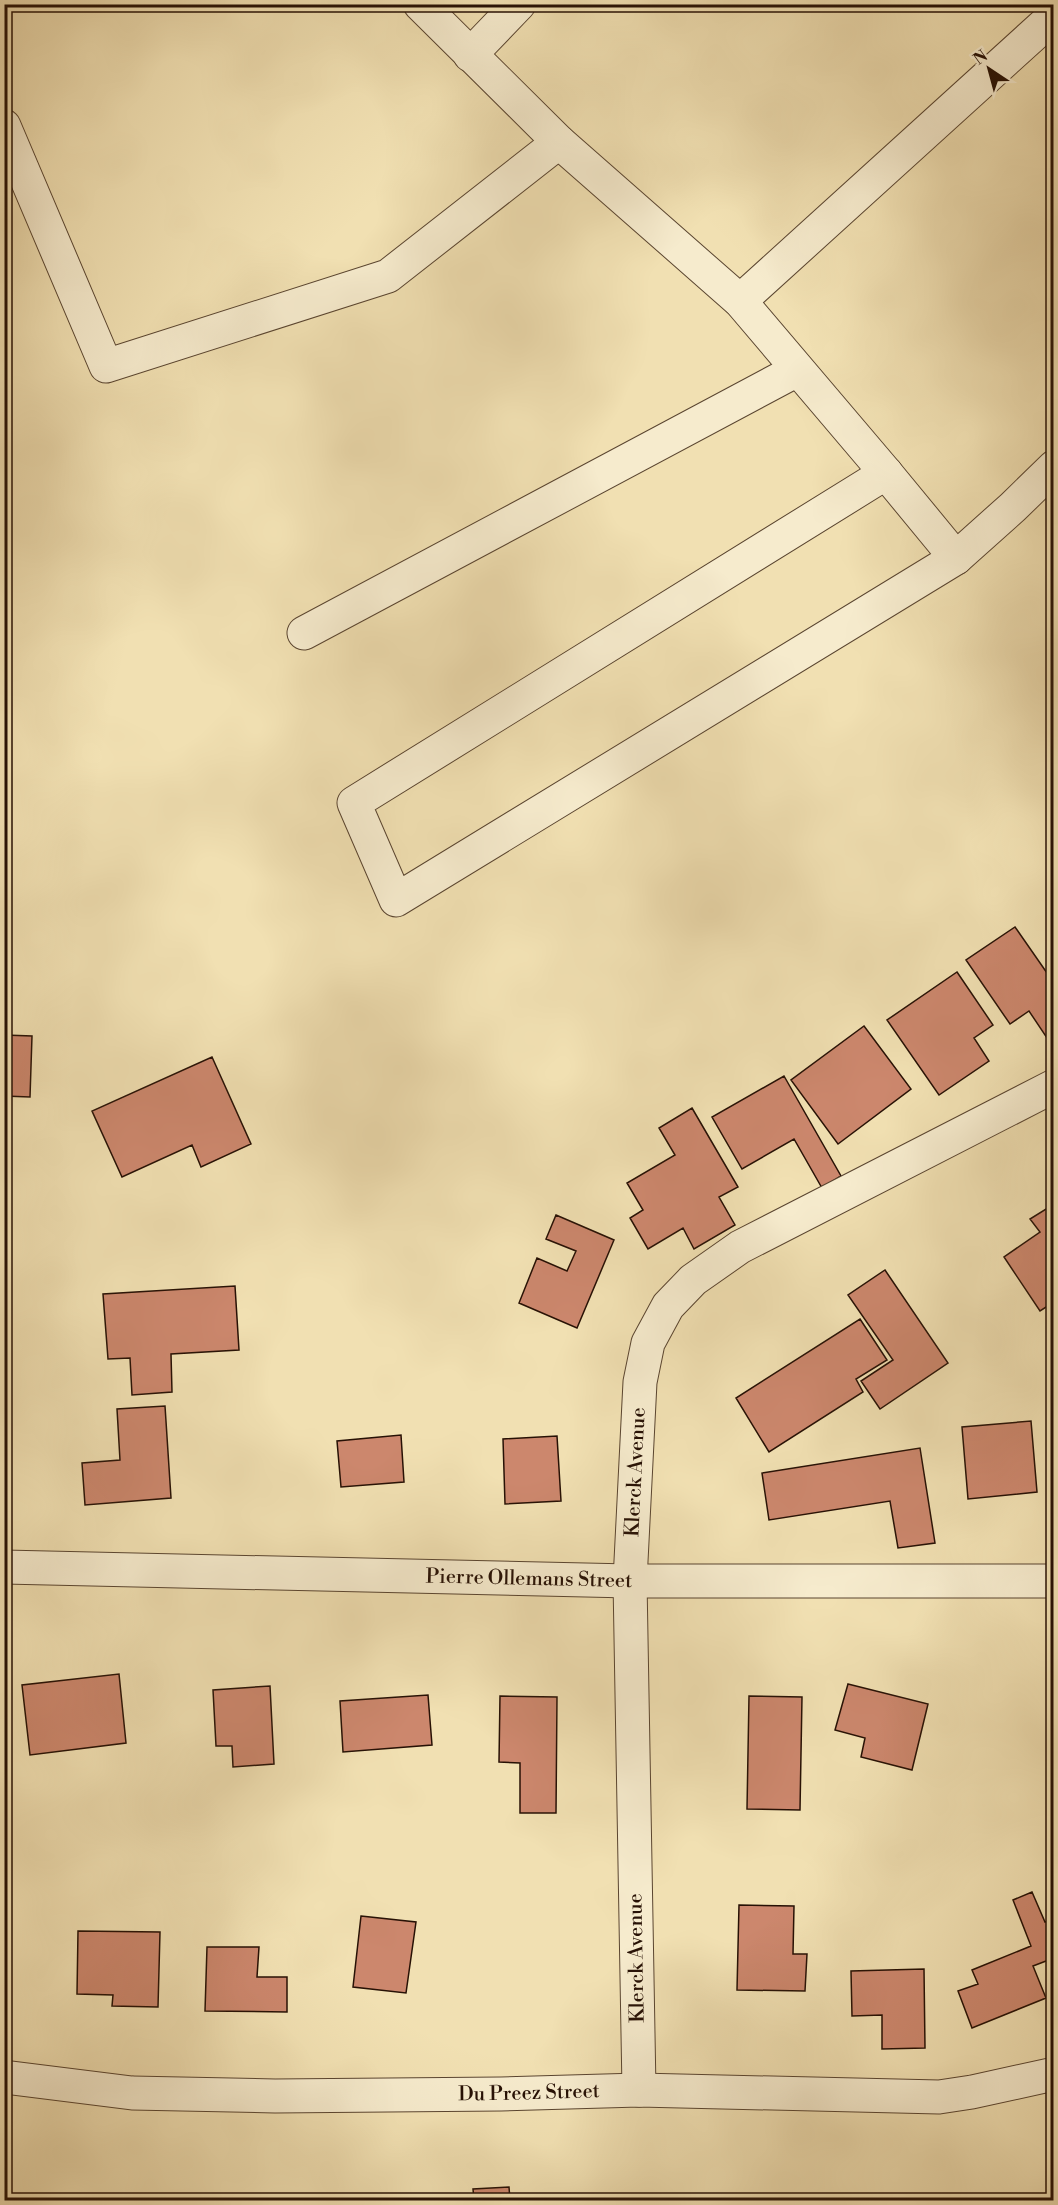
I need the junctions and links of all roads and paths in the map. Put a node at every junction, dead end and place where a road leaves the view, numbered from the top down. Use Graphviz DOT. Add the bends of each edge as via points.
graph roads {
  1 [pos="420,4"];
  2 [pos="519,4"];
  3 [pos="1053,16"];
  4 [pos="470,55"];
  5 [pos="4,126"];
  6 [pos="559,142"];
  7 [pos="740,301"];
  8 [pos="797,370"];
  9 [pos="1053,467"];
  10 [pos="886,473"];
  11 [pos="956,558"];
  12 [pos="304,633"];
  13 [pos="1053,1086"];
  14 [pos="4,1567"];
  15 [pos="630,1581"];
  16 [pos="1053,1581"];
  17 [pos="1053,2074"];
  18 [pos="4,2077"];
  19 [pos="639,2090"];
  1 -- 4 [label="street"];
  2 -- 4 [label="street"];
  3 -- 7 [label="street"];
  4 -- 6 [label="street"];
  5 -- 6 [label="street" via="106,366 387,276"];
  6 -- 7 [label="street"];
  7 -- 8 [label="street"];
  8 -- 10 [label="street"];
  8 -- 12 [label="street"];
  9 -- 11 [label="street"];
  10 -- 11 [label="street"];
  10 -- 11 [label="street" via="354,804 396,900"];
  13 -- 15 [label="street, Klerck Avenue" via="740,1247 693,1280 668,1306 648,1343 640,1382"];
  14 -- 15 [label="street, Pierre Ollemans Street"];
  15 -- 16 [label="street, Pierre Ollemans Street"];
  15 -- 19 [label="street, Klerck Avenue"];
  17 -- 19 [label="street, Du Preez Street" via="939,2097"];
  18 -- 19 [label="street, Du Preez Street" via="132,2093 263,2096"];
}
